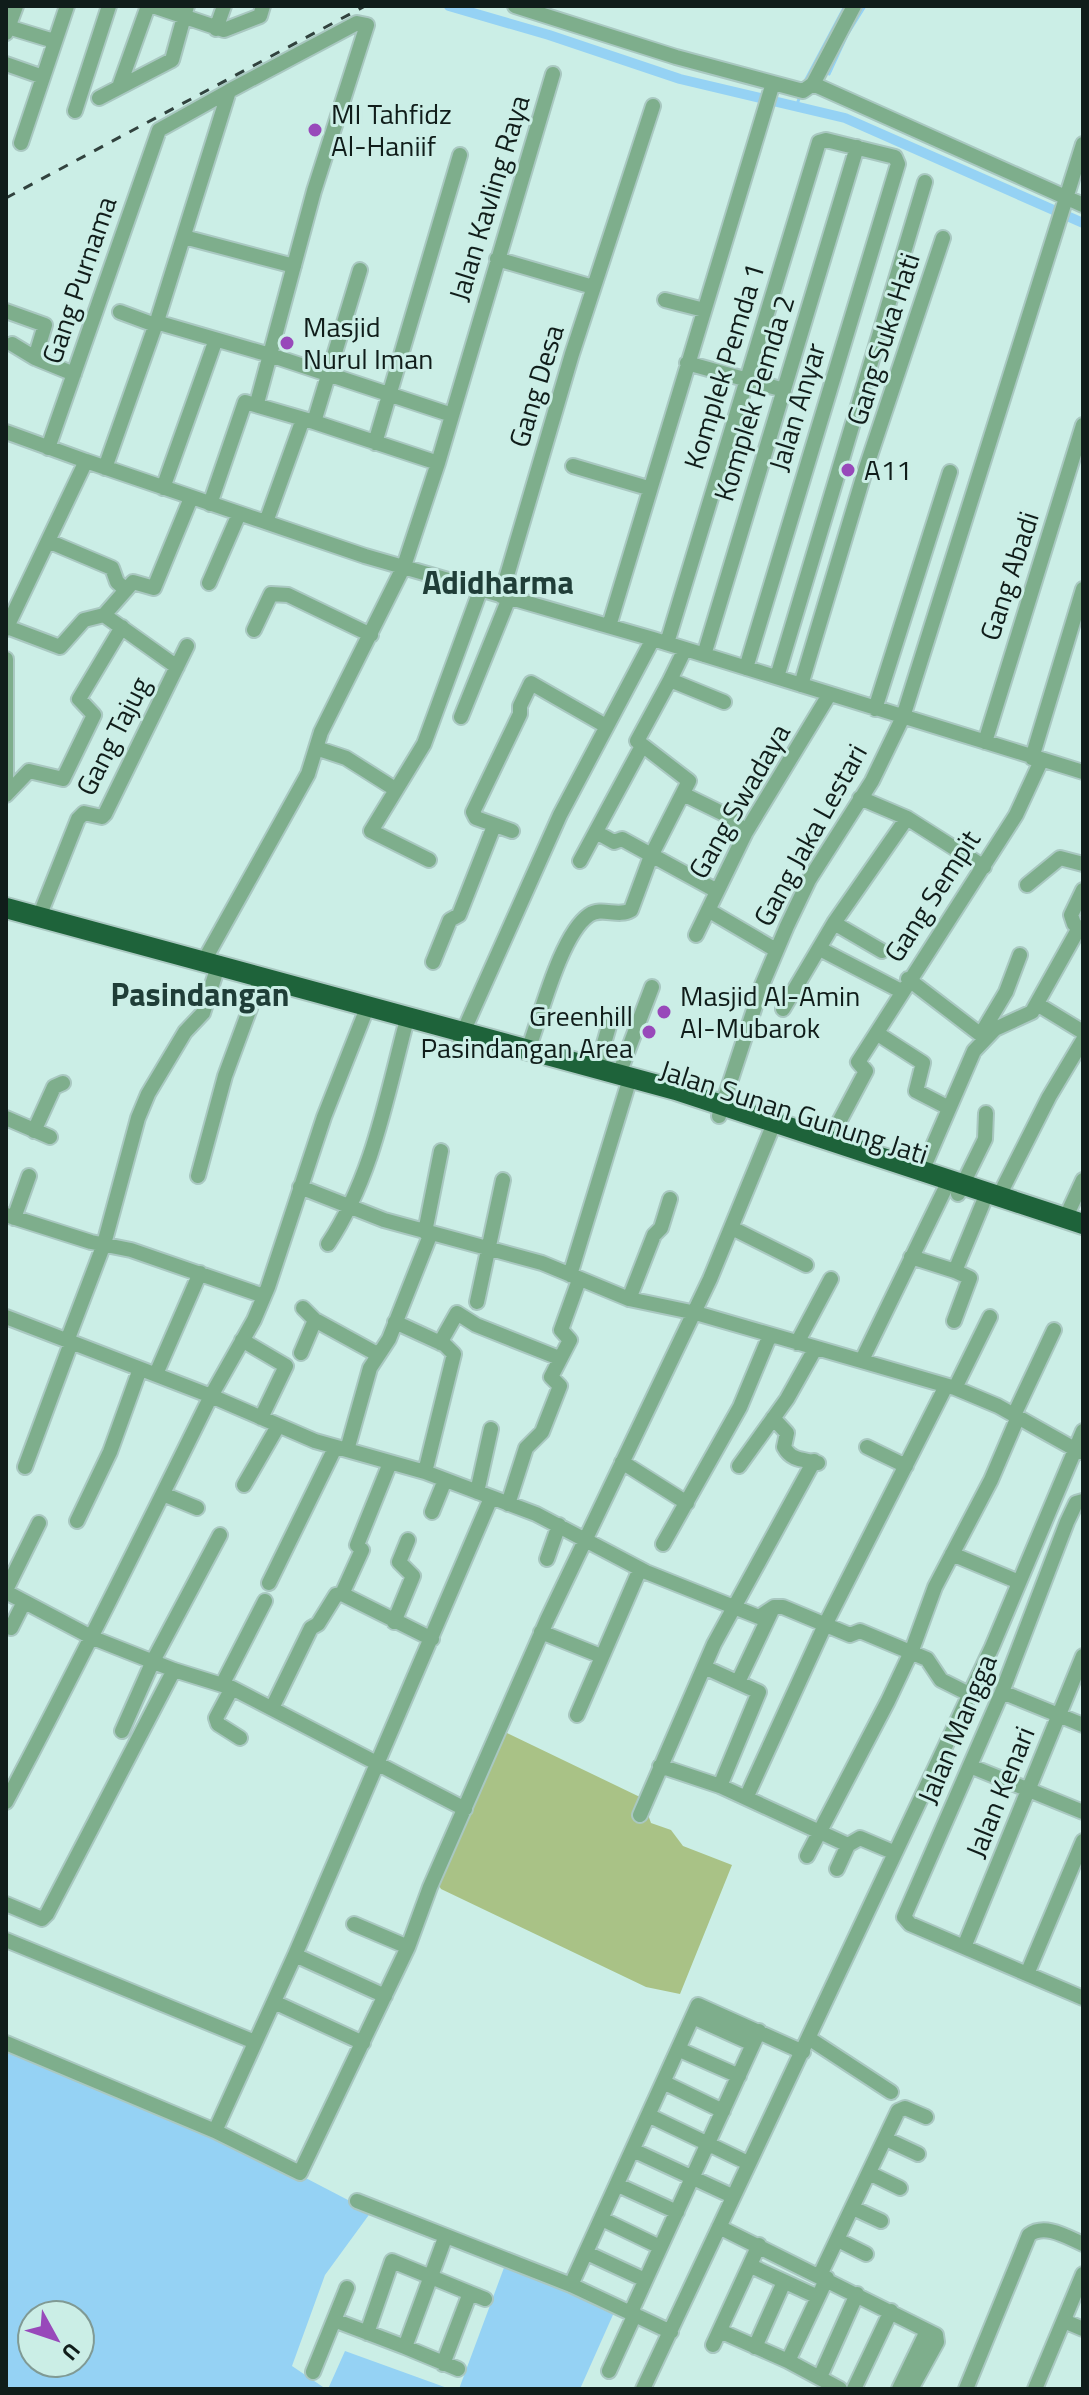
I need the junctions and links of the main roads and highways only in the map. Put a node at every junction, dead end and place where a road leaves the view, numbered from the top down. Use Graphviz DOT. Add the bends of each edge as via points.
graph roads {
  1 [pos="6,908"];
  2 [pos="6,920"];
  3 [pos="63,928"];
  4 [pos="214,965"];
  5 [pos="462,1034"];
  6 [pos="550,1059"];
  7 [pos="623,1081"];
  8 [pos="764,1124"];
  9 [pos="875,1161"];
  10 [pos="1000,1202"];
  11 [pos="1074,1222"];
  12 [pos="1083,1235"];
  1 -- 3 [label="highway"];
  2 -- 3 [label="highway"];
  3 -- 4 [label="highway"];
  4 -- 5 [label="highway"];
  4 -- 5 [label="highway" via="259,984"];
  5 -- 6 [label="highway"];
  6 -- 7 [label="highway, Jalan Sunan Gunung Jati"];
  6 -- 7 [label="highway" via="597,1068"];
  7 -- 8 [label="highway"];
  8 -- 9 [label="highway, Jalan Sunan Gunung Jati"];
  8 -- 9 [label="highway" via="830,1139"];
  9 -- 10 [label="highway"];
  10 -- 11 [label="highway"];
  10 -- 12 [label="highway"];
}
